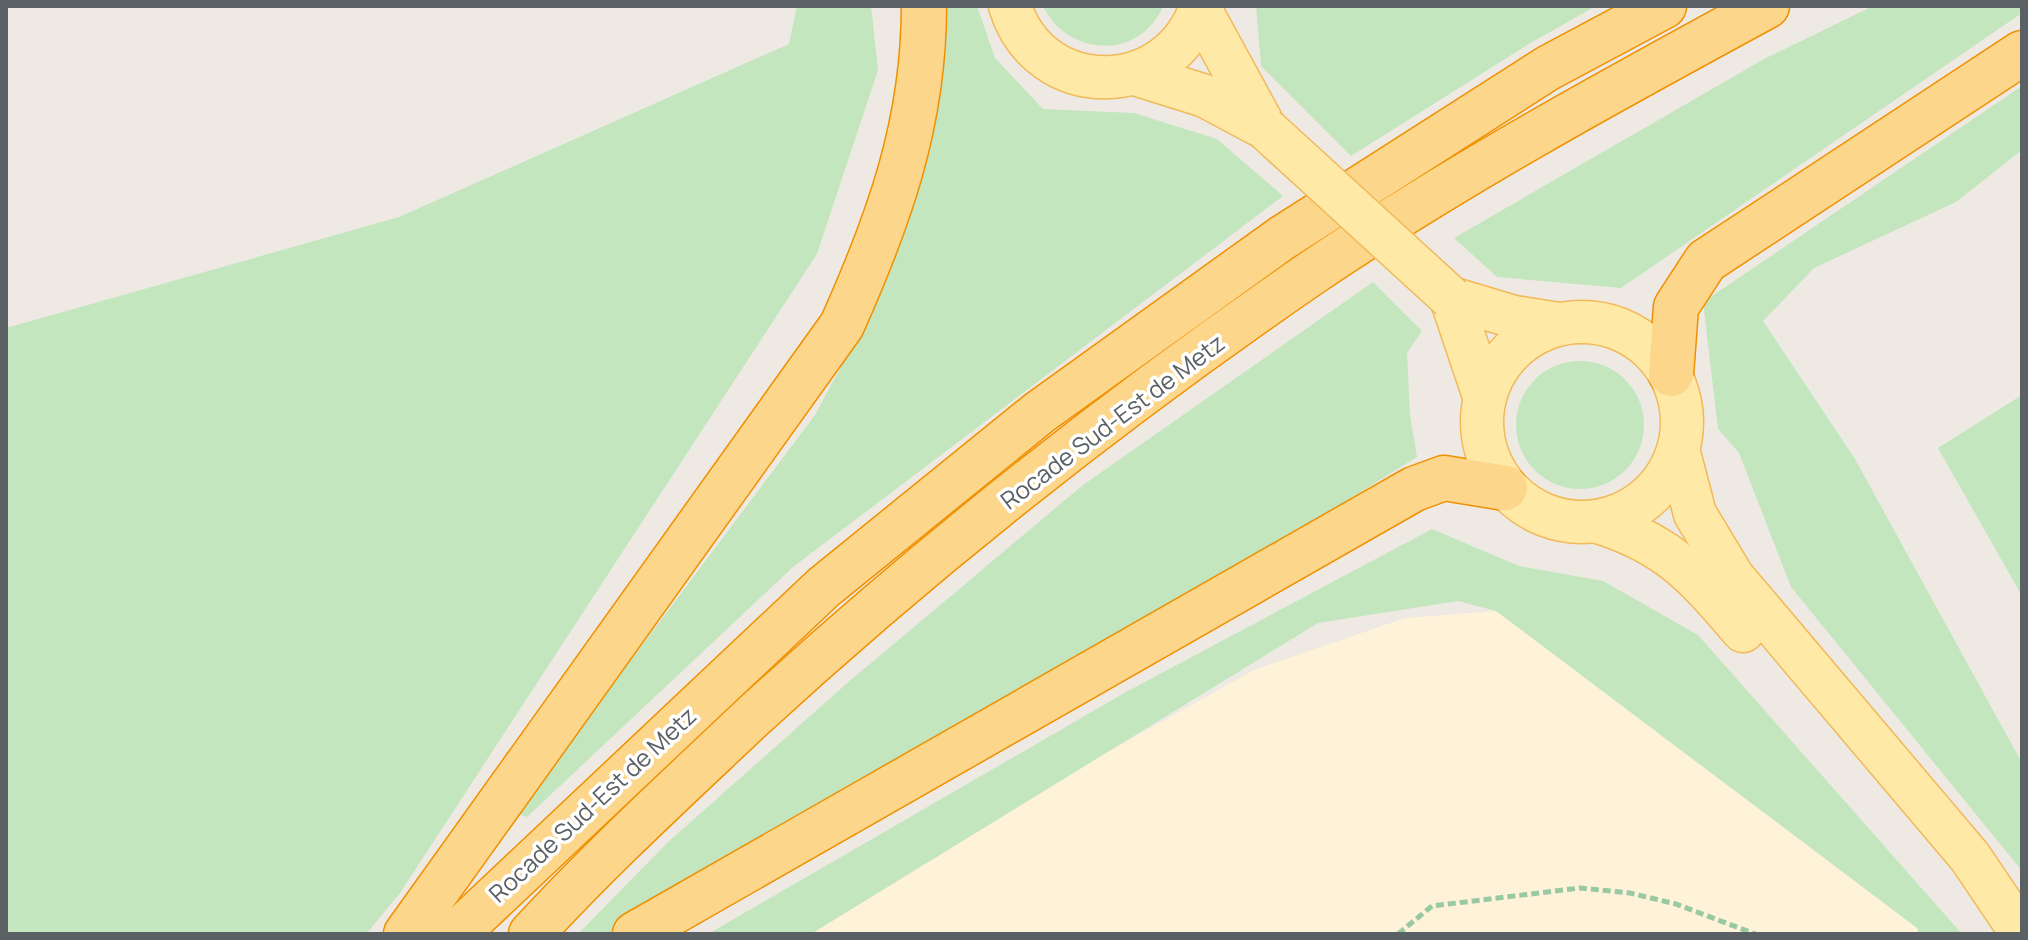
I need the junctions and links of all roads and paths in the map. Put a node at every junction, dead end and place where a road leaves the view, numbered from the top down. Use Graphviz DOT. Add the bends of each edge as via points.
graph roads {
  1 [pos="924,6"];
  2 [pos="1010,6"];
  3 [pos="1664,6"];
  4 [pos="1767,6"];
  5 [pos="1201,8"];
  6 [pos="2022,53"];
  7 [pos="1135,74"];
  8 [pos="1265,128"];
  9 [pos="1451,298"];
  10 [pos="1559,324"];
  11 [pos="1671,374"];
  12 [pos="1484,396"];
  13 [pos="1679,453"];
  14 [pos="1505,488"];
  15 [pos="1598,522"];
  16 [pos="2017,928"];
  17 [pos="406,934"];
  18 [pos="456,934"];
  19 [pos="531,934"];
  20 [pos="635,934"];
  21 [pos="1398,934"];
  22 [pos="1755,934"];
  1 -- 17 [label="highway" via="922,78 914,125 881,238 842,325"];
  2 -- 7 [label="main road" via="1026,39 1064,69 1087,77"];
  3 -- 18 [label="highway, Rocade Sud-Est de Metz" via="1548,68 1282,238 1040,412 824,587"];
  4 -- 19 [label="highway, Rocade Sud-Est de Metz" via="1576,109 1311,273 1055,460 854,624 605,854"];
  5 -- 7 [label="main road" via="1176,49"];
  5 -- 8 [label="main road"];
  6 -- 11 [label="highway" via="1706,261 1676,307"];
  7 -- 8 [label="main road" via="1205,96"];
  8 -- 9 [label="main road, bridge"];
  9 -- 10 [label="main road"];
  9 -- 12 [label="main road"];
  10 -- 11 [label="main road" via="1591,322 1623,330 1650,347"];
  10 -- 12 [label="main road" via="1526,338 1500,364"];
  11 -- 13 [label="main road" via="1684,426"];
  12 -- 14 [label="main road" via="1481,429 1489,460"];
  13 -- 15 [label="main road" via="1648,499"];
  13 -- 16 [label="main road" via="1695,514 1733,577 1970,857"];
  14 -- 15 [label="main road" via="1547,517"];
  14 -- 20 [label="highway" via="1444,478 1414,489"];
  15 -- 16 [label="main road" via="1645,539 1681,564 1949,867"];
  21 -- 22 [label="path" via="1432,906 1580,888 1676,904"];
}
